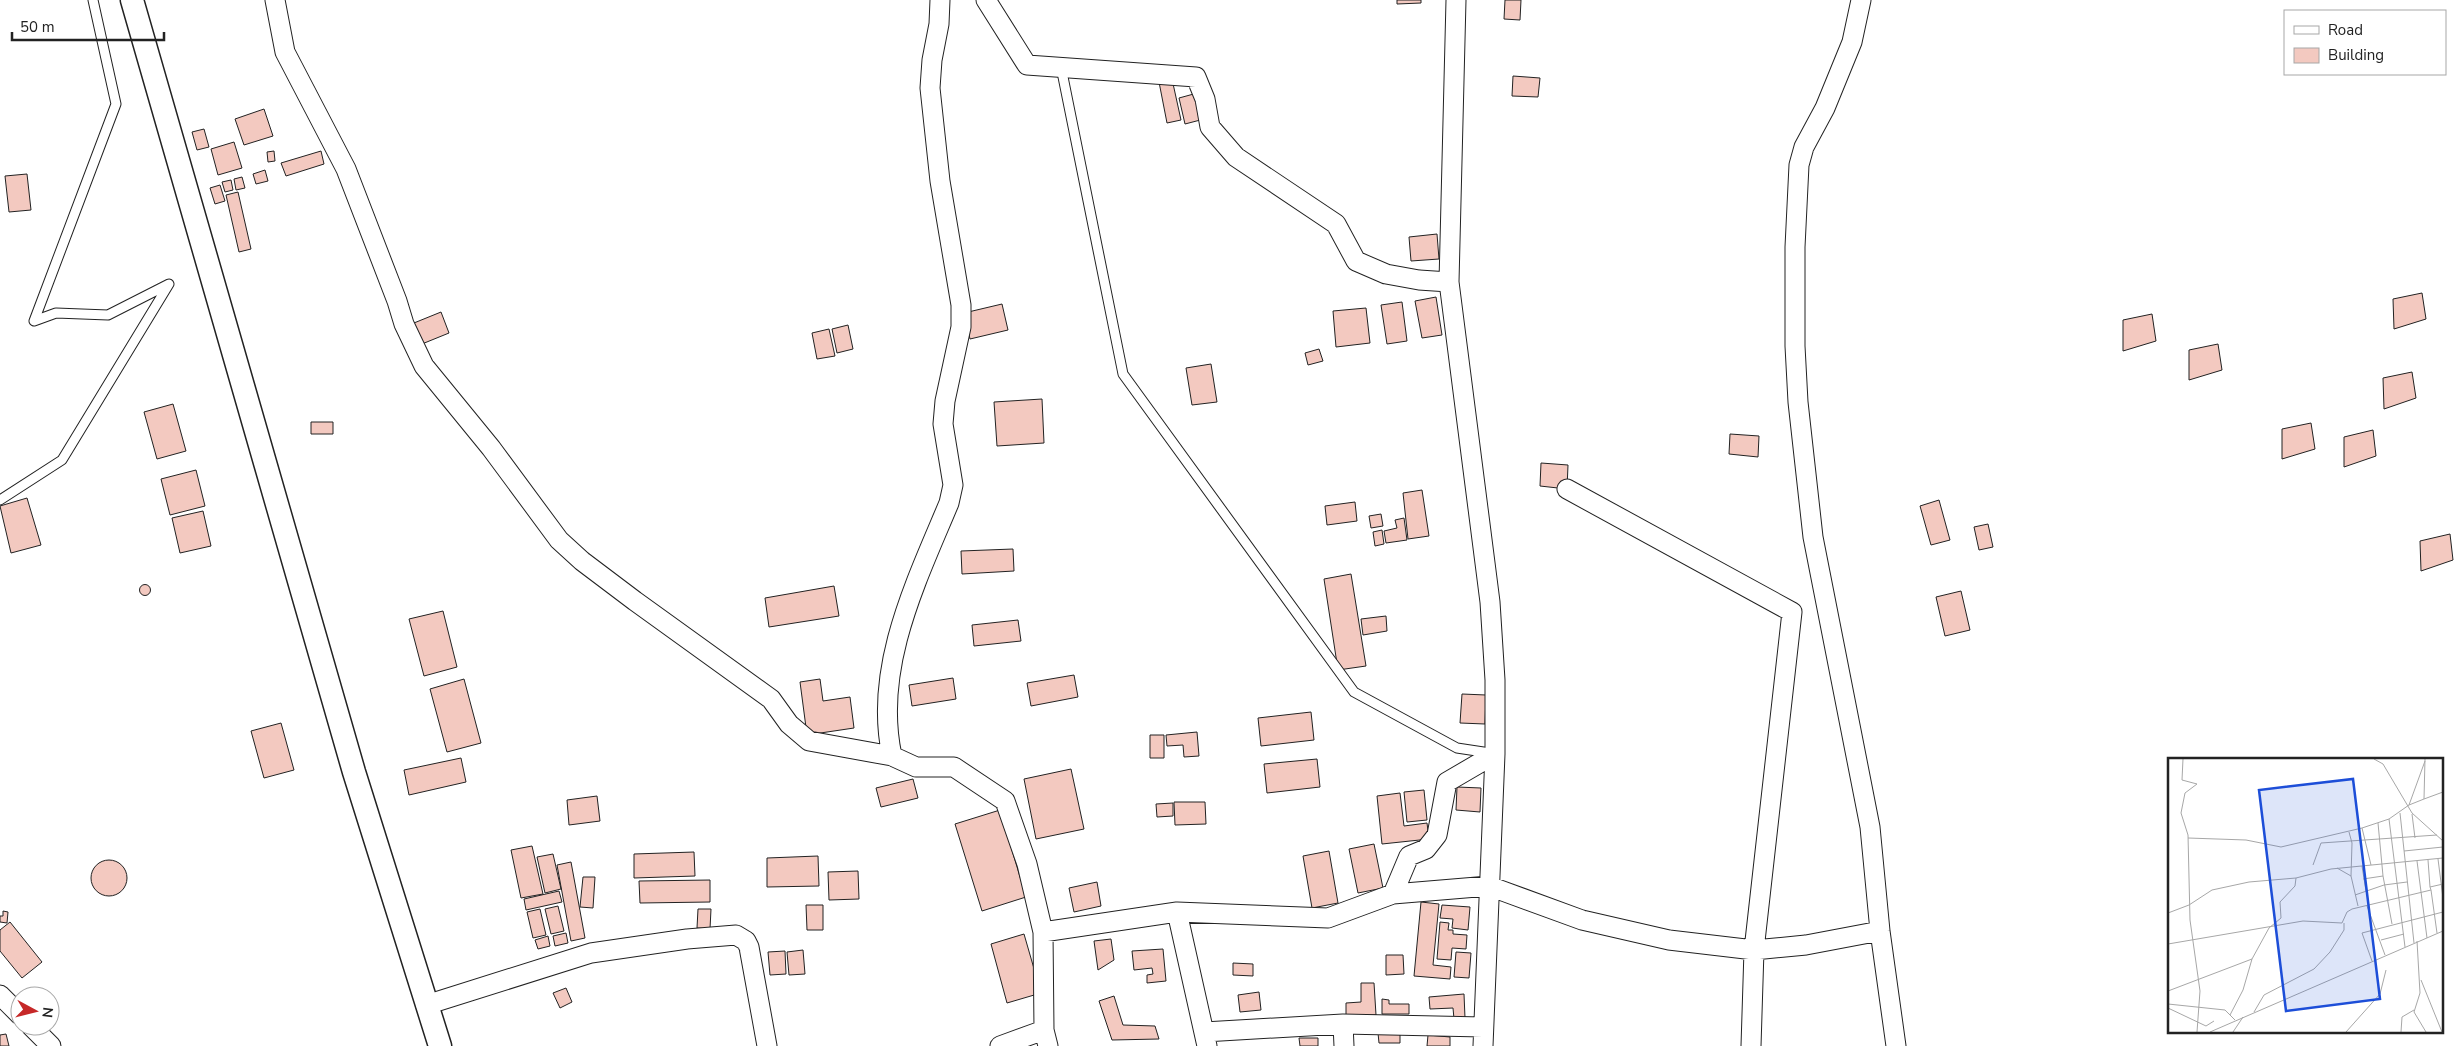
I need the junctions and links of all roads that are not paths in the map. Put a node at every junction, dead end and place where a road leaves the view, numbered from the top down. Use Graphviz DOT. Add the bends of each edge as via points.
graph roads {
  1 [pos="93,0"];
  2 [pos="132,0"];
  3 [pos="275,0"];
  4 [pos="940,0"];
  5 [pos="986,0"];
  6 [pos="1456,0"];
  7 [pos="1861,0"];
  8 [pos="1061,67"];
  9 [pos="1449,282"];
  10 [pos="1567,489"];
  11 [pos="0,500"];
  12 [pos="1495,754"];
  13 [pos="892,756"];
  14 [pos="1490,886"];
  15 [pos="1394,894"];
  16 [pos="1177,912"];
  17 [pos="1880,931"];
  18 [pos="1043,932"];
  19 [pos="1754,950"];
  20 [pos="0,995"];
  21 [pos="10,1005"];
  22 [pos="426,1005"];
  23 [pos="1343,1024"];
  24 [pos="1483,1026"];
  25 [pos="41,1036"];
  26 [pos="1046,1038"];
  27 [pos="1205,1039"];
  28 [pos="51,1046"];
  29 [pos="440,1046"];
  30 [pos="767,1046"];
  31 [pos="1000,1046"];
  32 [pos="1344,1046"];
  33 [pos="1483,1046"];
  34 [pos="1750,1046"];
  35 [pos="1896,1046"];
  1 -- 11 [label="lane" via="116,104 34,321 56,313 108,315 169,284 62,460"];
  2 -- 22 [label="street" via="354,772"];
  3 -- 13 [label="street" via="285,52 346,169 404,324 424,366 491,448 559,540 582,561 771,700 789,724 809,741"];
  4 -- 13 [label="street" via="930,88 940,180 961,305 961,327 943,424 953,484 950,503 904,614 892,667 887,702 887,732"];
  5 -- 8 [label="street" via="1027,65"];
  6 -- 9 [label="street"];
  7 -- 17 [label="street" via="1852,42 1825,108 1804,147 1799,165 1795,346 1813,537 1870,827"];
  8 -- 9 [label="street" via="1196,76 1205,99 1210,127 1236,157 1336,224 1356,261 1386,274"];
  8 -- 12 [label="lane" via="1123,374 1354,692 1457,748"];
  9 -- 12 [label="street" via="1490,602"];
  10 -- 19 [label="street" via="1792,612"];
  12 -- 14 [label="street"];
  12 -- 15 [label="street" via="1447,782 1437,835 1426,849 1409,856"];
  13 -- 18 [label="street" via="916,767 954,767 1005,801 1027,864"];
  14 -- 15 [label="street"];
  14 -- 19 [label="street" via="1582,920 1669,940"];
  14 -- 24 [label="street"];
  15 -- 16 [label="street" via="1328,918"];
  16 -- 18 [label="street"];
  16 -- 27 [label="street"];
  17 -- 19 [label="street" via="1806,945"];
  17 -- 35 [label="street"];
  18 -- 26 [label="street"];
  19 -- 34 [label="street"];
  20 -- 21 [label="street"];
  22 -- 29 [label="street"];
  22 -- 30 [label="street" via="591,953 736,935 749,947"];
  23 -- 24 [label="street"];
  23 -- 27 [label="street"];
  23 -- 32 [label="street"];
  24 -- 33 [label="street"];
  25 -- 28 [label="street"];
  26 -- 31 [label="street"];
}
